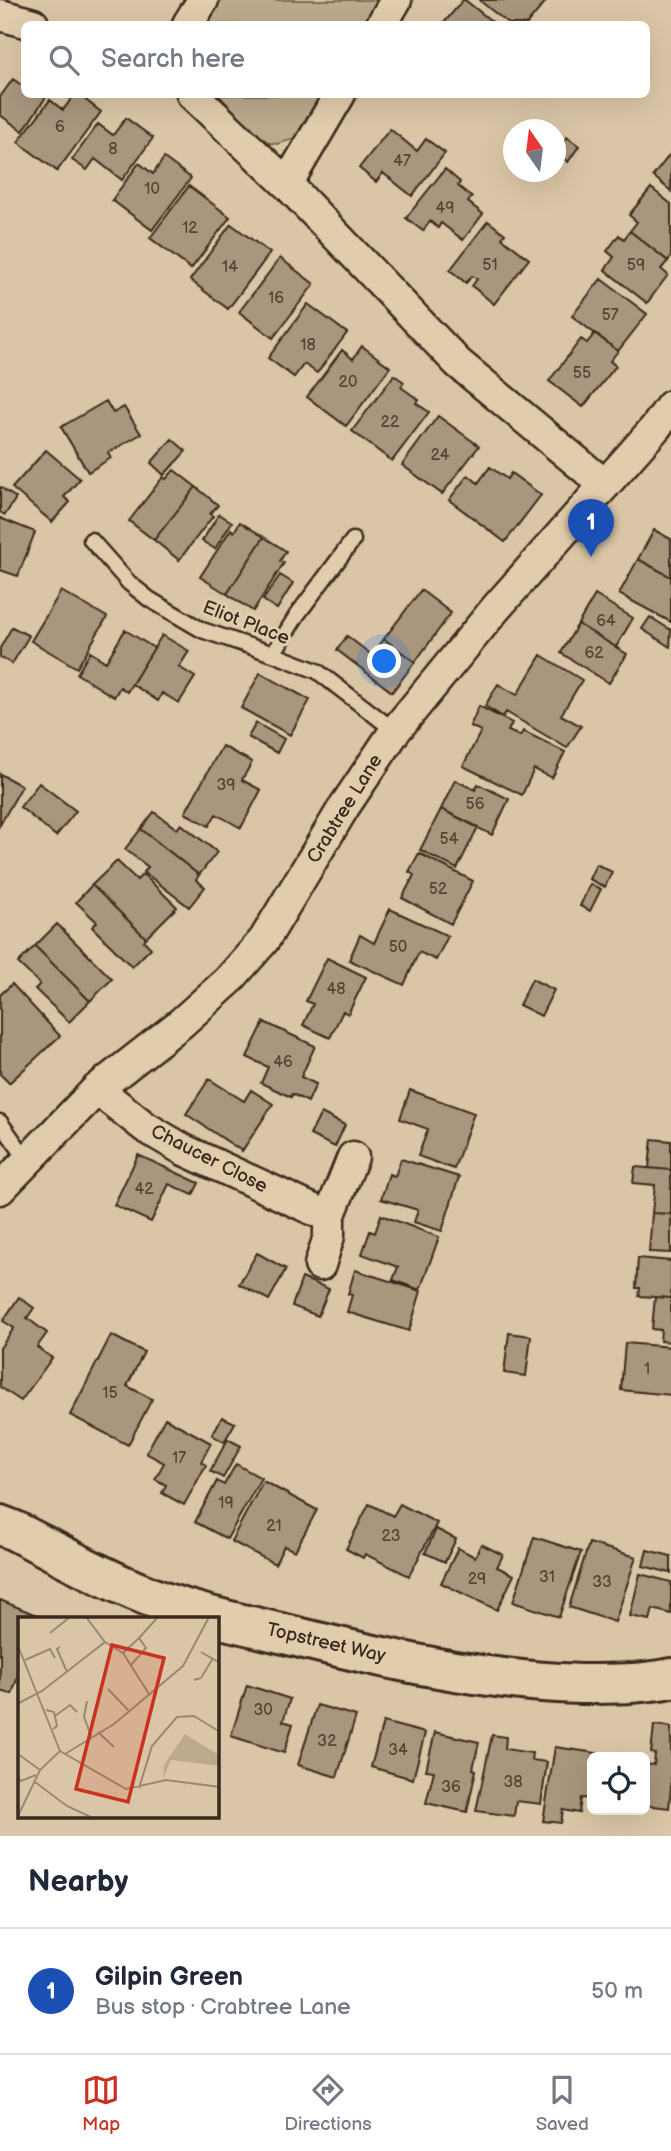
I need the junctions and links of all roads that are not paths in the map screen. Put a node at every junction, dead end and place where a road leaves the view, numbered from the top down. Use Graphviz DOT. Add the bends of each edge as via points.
graph roads {
  1 [pos="203,0"];
  2 [pos="396,0"];
  3 [pos="0,15"];
  4 [pos="22,21"];
  5 [pos="190,21"];
  6 [pos="384,21"];
  7 [pos="196,98"];
  8 [pos="338,98"];
  9 [pos="287,184"];
  10 [pos="671,406"];
  11 [pos="605,485"];
  12 [pos="91,540"];
  13 [pos="353,540"];
  14 [pos="273,654"];
  15 [pos="395,732"];
  16 [pos="97,1089"];
  17 [pos="0,1122"];
  18 [pos="353,1157"];
  19 [pos="28,1161"];
  20 [pos="0,1189"];
  21 [pos="329,1217"];
  22 [pos="320,1265"];
  23 [pos="0,1525"];
  24 [pos="216,1617"];
  25 [pos="219,1618"];
  26 [pos="671,1678"];
  1 -- 5 [label="street"];
  2 -- 6 [label="street"];
  3 -- 4 [label="street"];
  7 -- 9 [label="street"];
  8 -- 9 [label="street"];
  9 -- 11 [label="street" via="458,363"];
  10 -- 11 [label="street, Crabtree Lane"];
  11 -- 15 [label="street, Crabtree Lane"];
  12 -- 14 [label="lane, Eliot Place" via="149,599 202,630"];
  13 -- 14 [label="lane"];
  14 -- 15 [label="lane, Eliot Place" via="317,671"];
  15 -- 16 [label="street, Crabtree Lane" via="264,940 228,981"];
  16 -- 19 [label="street, Crabtree Lane"];
  16 -- 21 [label="street, Chaucer Close" via="145,1127 184,1150"];
  17 -- 19 [label="lane"];
  18 -- 21 [label="street"];
  19 -- 20 [label="street, Crabtree Lane"];
  21 -- 22 [label="street" via="329,1236"];
  23 -- 24 [label="street, Topstreet Way" via="107,1579"];
  25 -- 26 [label="street, Topstreet Way" via="472,1674 550,1683"];
}
